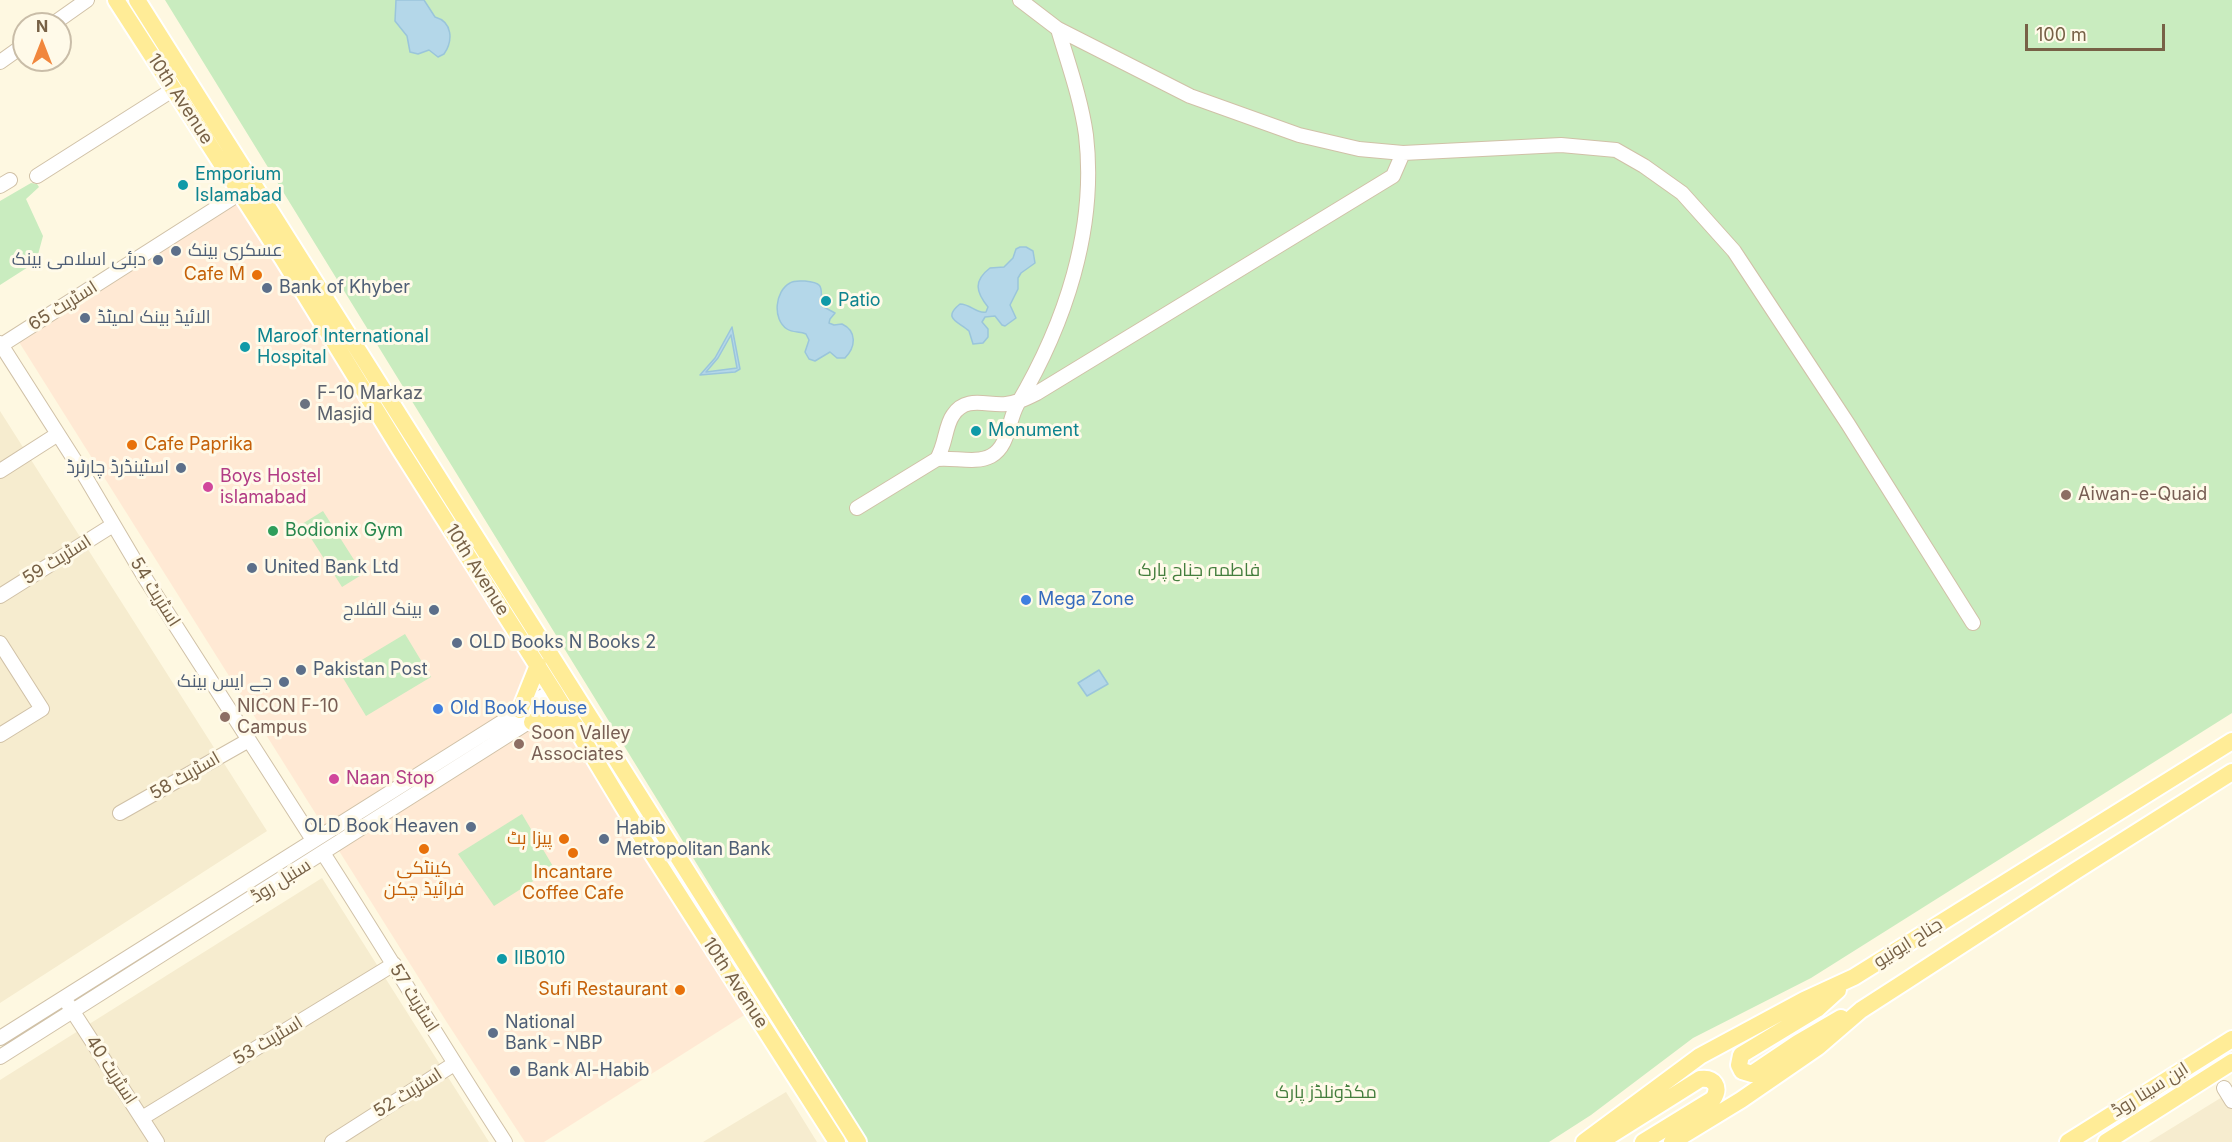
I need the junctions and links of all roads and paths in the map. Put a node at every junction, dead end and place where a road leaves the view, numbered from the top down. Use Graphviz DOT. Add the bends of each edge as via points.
graph roads {
  1 [pos="87,0"];
  2 [pos="116,0"];
  3 [pos="137,0"];
  4 [pos="1020,0"];
  5 [pos="70,12"];
  6 [pos="1058,29"];
  7 [pos="174,89"];
  8 [pos="1403,153"];
  9 [pos="37,176"];
  10 [pos="240,193"];
  11 [pos="313,293"];
  12 [pos="0,344"];
  13 [pos="1019,401"];
  14 [pos="58,435"];
  15 [pos="937,459"];
  16 [pos="0,471"];
  17 [pos="857,508"];
  18 [pos="113,525"];
  19 [pos="463,532"];
  20 [pos="0,596"];
  21 [pos="1973,623"];
  22 [pos="0,643"];
  23 [pos="538,665"];
  24 [pos="557,696"];
  25 [pos="526,716"];
  26 [pos="575,725"];
  27 [pos="0,735"];
  28 [pos="249,740"];
  29 [pos="2232,741"];
  30 [pos="2232,772"];
  31 [pos="120,813"];
  32 [pos="313,840"];
  33 [pos="323,854"];
  34 [pos="394,964"];
  35 [pos="1854,977"];
  36 [pos="64,998"];
  37 [pos="1861,1010"];
  38 [pos="73,1012"];
  39 [pos="0,1038"];
  40 [pos="2232,1039"];
  41 [pos="0,1057"];
  42 [pos="2232,1062"];
  43 [pos="454,1064"];
  44 [pos="820,1081"];
  45 [pos="2224,1088"];
  46 [pos="804,1091"];
  47 [pos="2232,1101"];
  48 [pos="142,1118"];
  49 [pos="157,1142"];
  50 [pos="332,1142"];
  51 [pos="506,1142"];
  52 [pos="837,1142"];
  53 [pos="858,1142"];
  54 [pos="1584,1142"];
  55 [pos="1599,1142"];
  56 [pos="1643,1142"];
  57 [pos="1672,1142"];
  58 [pos="2068,1142"];
  59 [pos="2106,1142"];
  1 -- 5 [label="street"];
  2 -- 7 [label="main road, 10th Avenue"];
  3 -- 11 [label="main road, 10th Avenue"];
  4 -- 6 [label="street"];
  6 -- 8 [label="street" via="1190,96 1299,135 1359,149"];
  6 -- 13 [label="street" via="1086,134 1089,180 1084,230 1062,312"];
  7 -- 9 [label="street"];
  7 -- 10 [label="main road, 10th Avenue"];
  8 -- 13 [label="street" via="1393,176 1092,361"];
  8 -- 21 [label="street" via="1561,145 1616,150 1682,193 1734,250"];
  10 -- 11 [label="main road, 10th Avenue"];
  10 -- 12 [label="street, اسٹریٹ 65"];
  11 -- 19 [label="main road, 10th Avenue"];
  12 -- 14 [label="street, اسٹریٹ 54"];
  13 -- 15 [label="street" via="1003,405 977,402 960,407 949,422"];
  13 -- 15 [label="street" via="1004,443 990,457"];
  14 -- 16 [label="street"];
  14 -- 18 [label="street, اسٹریٹ 54"];
  15 -- 17 [label="street"];
  18 -- 20 [label="street, اسٹریٹ 59"];
  18 -- 28 [label="street, اسٹریٹ 54"];
  19 -- 23 [label="main road, 10th Avenue"];
  19 -- 44 [label="main road, 10th Avenue"];
  22 -- 27 [label="street" via="42,709"];
  23 -- 24 [label="main road, 10th Avenue"];
  23 -- 25 [label="main road"];
  24 -- 25 [label="street, سنبل روڈ"];
  24 -- 26 [label="main road, 10th Avenue"];
  25 -- 26 [label="main road"];
  25 -- 32 [label="street, سنبل روڈ"];
  25 -- 33 [label="street, سنبل روڈ"];
  26 -- 46 [label="main road, 10th Avenue"];
  28 -- 31 [label="street, اسٹریٹ 58"];
  28 -- 32 [label="street, اسٹریٹ 54"];
  29 -- 35 [label="main road, جناح ایونیو"];
  30 -- 37 [label="main road, جناح ایونیو"];
  32 -- 36 [label="street, سنبل روڈ"];
  33 -- 34 [label="street, اسٹریٹ 57"];
  33 -- 38 [label="street, سنبل روڈ"];
  34 -- 43 [label="street, اسٹریٹ 57"];
  34 -- 48 [label="street, اسٹریٹ 53"];
  35 -- 37 [label="main road" via="1817,1009 1741,1055 1739,1065 1742,1071 1752,1074 1837,1020"];
  35 -- 54 [label="main road, جناح ایونیو" via="1700,1056"];
  36 -- 38 [label="street, اسٹریٹ 40"];
  36 -- 39 [label="street, سنبل روڈ"];
  37 -- 57 [label="main road, جناح ایونیو" via="1818,1047"];
  38 -- 41 [label="street, سنبل روڈ"];
  38 -- 48 [label="street, اسٹریٹ 40"];
  40 -- 58 [label="main road, ابن سینا روڈ"];
  42 -- 59 [label="main road, ابن سینا روڈ"];
  43 -- 50 [label="street, اسٹریٹ 52"];
  43 -- 51 [label="street, اسٹریٹ 57"];
  44 -- 46 [label="main road"];
  44 -- 53 [label="main road, 10th Avenue"];
  45 -- 47 [label="street"];
  46 -- 52 [label="main road, 10th Avenue"];
  48 -- 49 [label="street, اسٹریٹ 40"];
  55 -- 56 [label="main road" via="1700,1079 1713,1081 1717,1087 1713,1099"];
}
